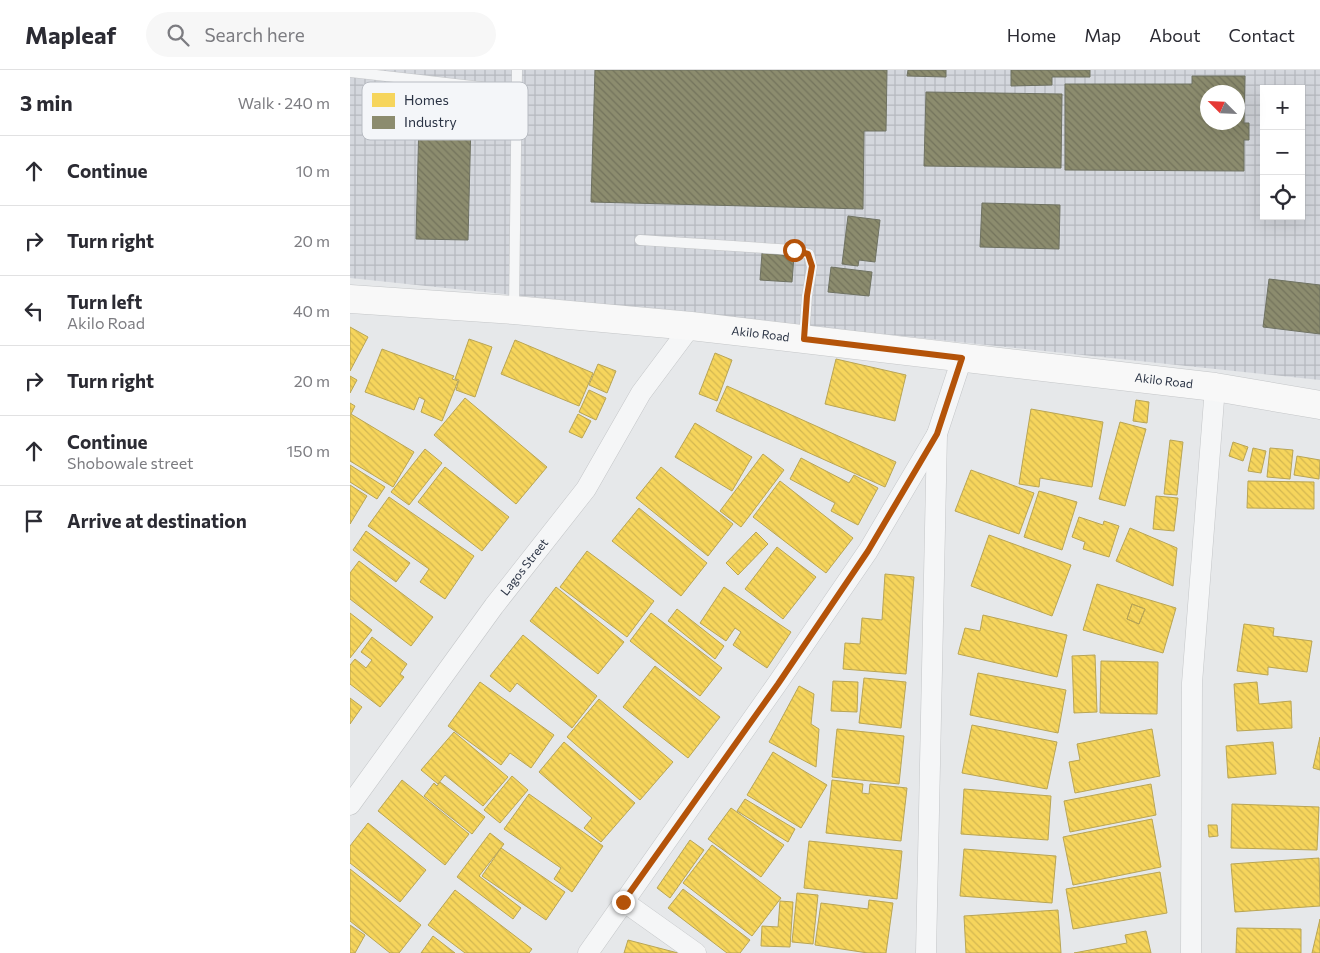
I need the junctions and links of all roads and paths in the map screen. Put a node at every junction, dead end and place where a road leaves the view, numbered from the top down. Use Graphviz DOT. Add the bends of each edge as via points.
graph roads {
  1 [pos="350,72"];
  2 [pos="438,82"];
  3 [pos="516,140"];
  4 [pos="640,240"];
  5 [pos="350,299"];
  6 [pos="514,310"];
  7 [pos="691,326"];
  8 [pos="804,339"];
  9 [pos="962,358"];
  10 [pos="1215,387"];
  11 [pos="1320,405"];
  12 [pos="937,434"];
  13 [pos="350,805"];
  14 [pos="623,902"];
  15 [pos="588,953"];
  16 [pos="696,953"];
  17 [pos="926,953"];
  18 [pos="1191,953"];
  1 -- 2 [label="lane"];
  3 -- 6 [label="lane"];
  4 -- 8 [label="lane" via="794,250 808,254 812,266"];
  5 -- 6 [label="street, Akilo Road"];
  6 -- 7 [label="street, Akilo Road"];
  7 -- 8 [label="street, Akilo Road"];
  7 -- 13 [label="street, Lagos Street" via="641,393 586,489 494,606"];
  8 -- 9 [label="street, Akilo Road"];
  9 -- 10 [label="street, Akilo Road"];
  9 -- 12 [label="street"];
  10 -- 11 [label="street, Akilo Road"];
  10 -- 18 [label="street" via="1192,683"];
  12 -- 14 [label="street" via="868,551"];
  12 -- 17 [label="street"];
  14 -- 15 [label="street"];
  14 -- 16 [label="street"];
}
